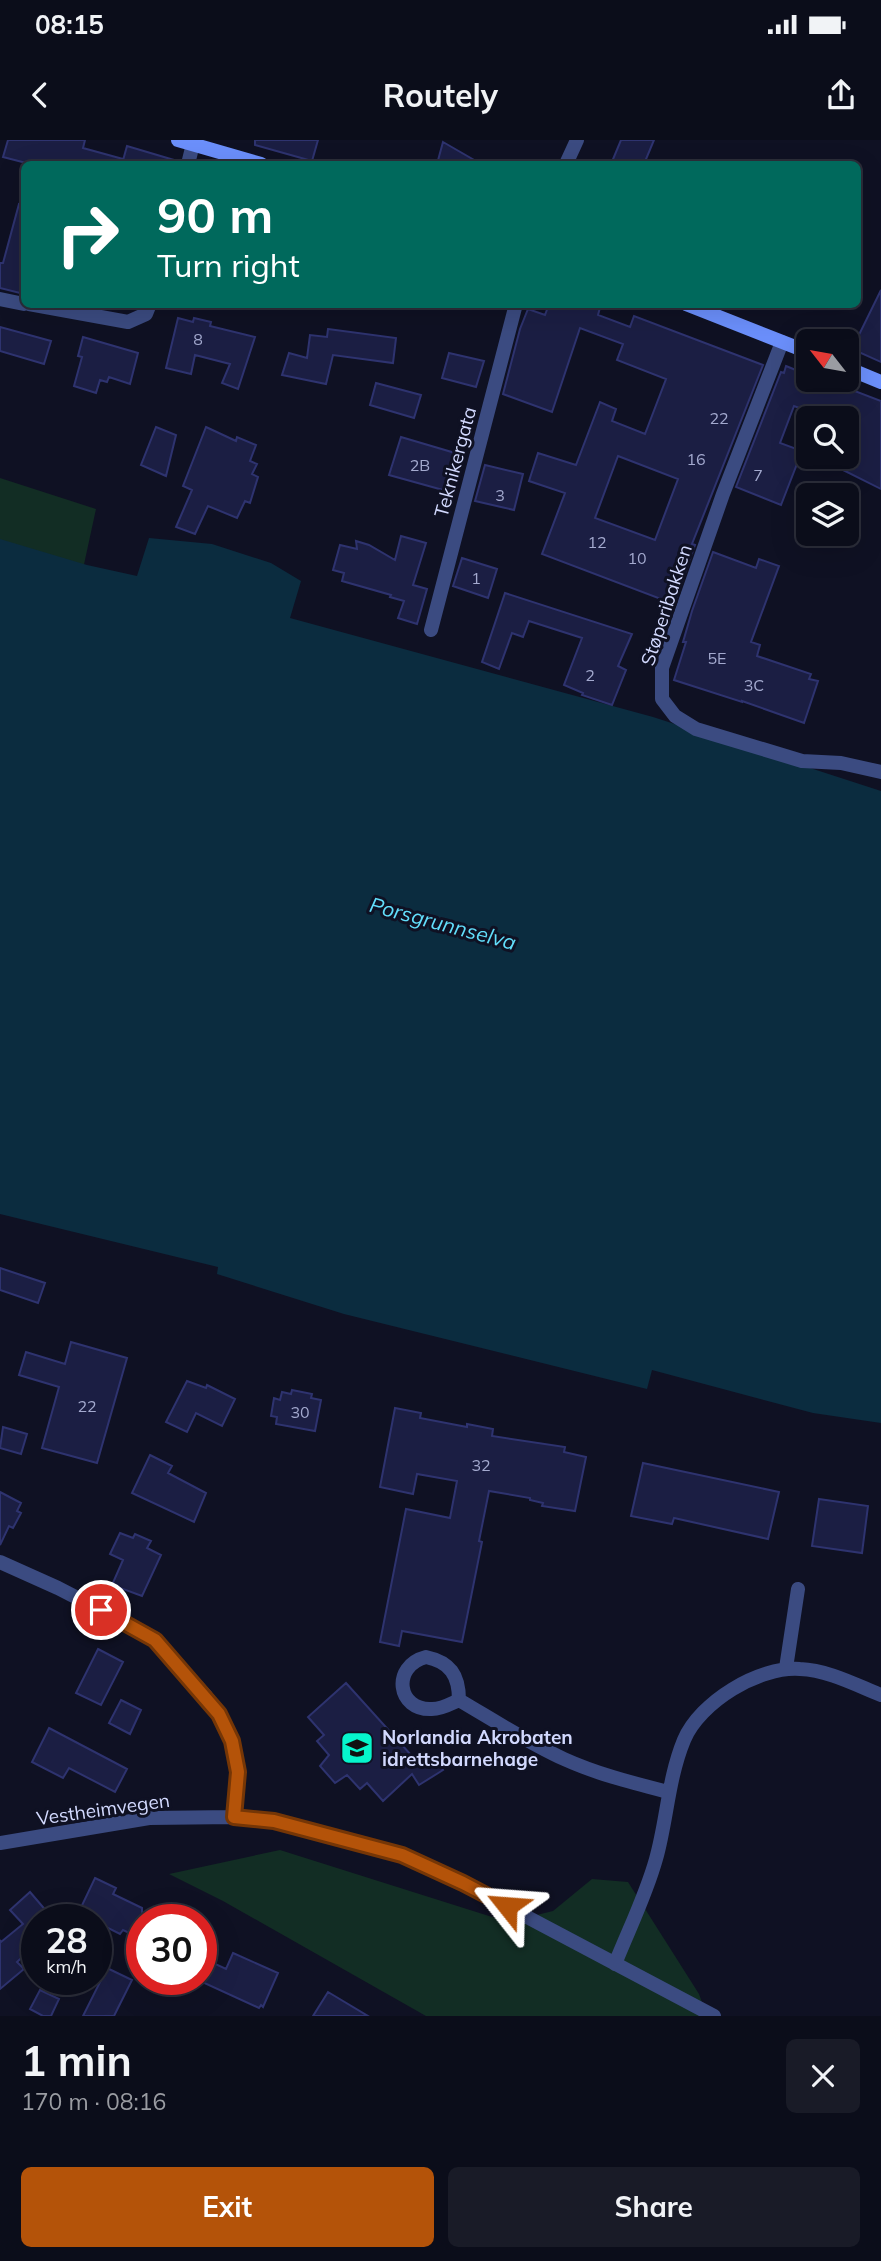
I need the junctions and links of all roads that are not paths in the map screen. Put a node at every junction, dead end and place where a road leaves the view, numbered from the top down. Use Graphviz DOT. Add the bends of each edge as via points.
graph roads {
  1 [pos="577,140"];
  2 [pos="186,142"];
  3 [pos="188,161"];
  4 [pos="251,161"];
  5 [pos="567,161"];
  6 [pos="0,299"];
  7 [pos="21,303"];
  8 [pos="49,308"];
  9 [pos="148,308"];
  10 [pos="515,308"];
  11 [pos="696,308"];
  12 [pos="782,342"];
  13 [pos="796,347"];
  14 [pos="859,373"];
  15 [pos="881,382"];
  16 [pos="431,630"];
  17 [pos="881,772"];
  18 [pos="0,1562"];
  19 [pos="798,1589"];
  20 [pos="786,1668"];
  21 [pos="881,1695"];
  22 [pos="458,1700"];
  23 [pos="668,1792"];
  24 [pos="234,1817"];
  25 [pos="0,1843"];
  26 [pos="615,1964"];
  27 [pos="714,2016"];
  1 -- 5 [label="street"];
  2 -- 3 [label="street"];
  2 -- 4 [label="street"];
  6 -- 7 [label="street"];
  8 -- 9 [label="street" via="128,322 146,314"];
  10 -- 16 [label="street, Teknikergata"];
  11 -- 12 [label="street"];
  12 -- 13 [label="street"];
  12 -- 17 [label="street, Støperibakken" via="662,668 662,699 675,716 696,729 802,761"];
  14 -- 15 [label="street"];
  18 -- 24 [label="street" via="155,1640 206,1696 232,1741 238,1772"];
  19 -- 20 [label="street"];
  20 -- 21 [label="street" via="828,1675"];
  20 -- 23 [label="street" via="726,1692 701,1713 684,1741"];
  22 -- 23 [label="street" via="565,1759"];
  23 -- 26 [label="street" via="656,1858"];
  24 -- 25 [label="street, Vestheimvegen" via="149,1818"];
  24 -- 26 [label="street, Vestheimvegen" via="274,1821 402,1855"];
  26 -- 27 [label="street, Vestheimvegen"];
}
